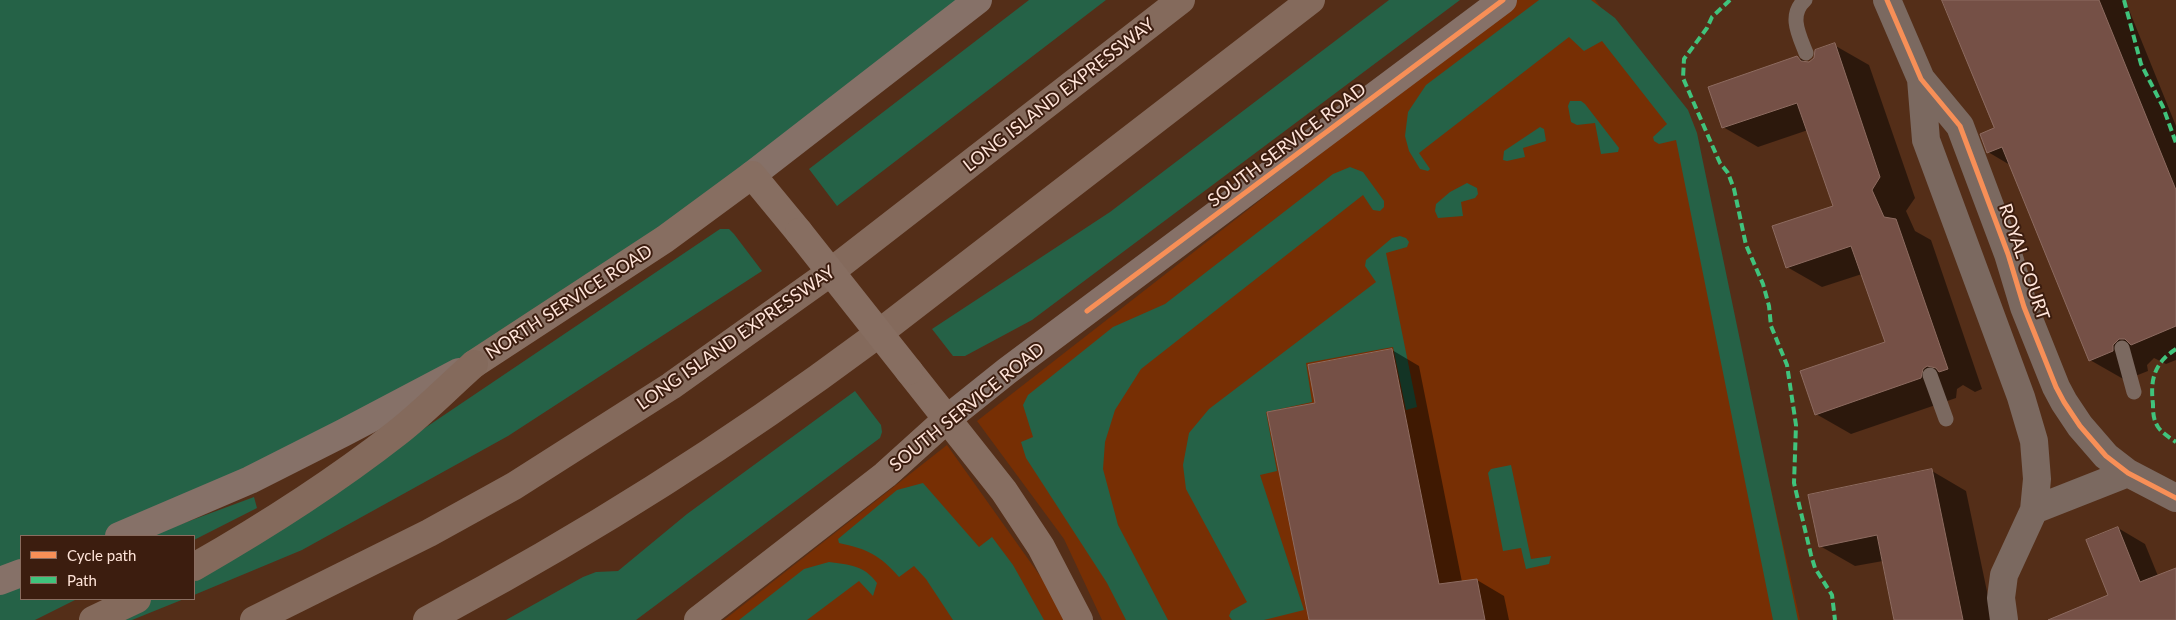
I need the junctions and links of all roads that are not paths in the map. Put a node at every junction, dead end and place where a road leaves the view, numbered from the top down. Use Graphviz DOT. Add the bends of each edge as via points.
graph roads {
  1 [pos="978,0"];
  2 [pos="1181,0"];
  3 [pos="1311,0"];
  4 [pos="1503,0"];
  5 [pos="1805,0"];
  6 [pos="1887,0"];
  7 [pos="1806,53"];
  8 [pos="1921,79"];
  9 [pos="752,174"];
  10 [pos="2122,348"];
  11 [pos="474,364"];
  12 [pos="1930,375"];
  13 [pos="2134,392"];
  14 [pos="947,419"];
  15 [pos="1946,419"];
  16 [pos="2128,473"];
  17 [pos="2176,498"];
  18 [pos="2034,510"];
  19 [pos="121,535"];
  20 [pos="195,566"];
  21 [pos="20,573"];
  22 [pos="0,581"];
  23 [pos="135,600"];
  24 [pos="93,620"];
  25 [pos="254,620"];
  26 [pos="427,620"];
  27 [pos="698,620"];
  28 [pos="1079,620"];
  29 [pos="2004,620"];
  1 -- 9 [label="main road, NORTH SERVICE ROAD"];
  2 -- 25 [label="highway, LONG ISLAND EXPRESSWAY" via="824,277 671,386 514,486"];
  3 -- 26 [label="highway" via="797,395 565,545"];
  4 -- 14 [label="main road, SOUTH SERVICE ROAD"];
  5 -- 7 [label="lane" via="1798,8 1796,22"];
  6 -- 8 [label="street, ROYAL COURT"];
  8 -- 16 [label="street, ROYAL COURT" via="1960,126 2056,387 2092,442"];
  8 -- 18 [label="street, ROYAL COURT" via="1926,140 2027,413 2037,462"];
  9 -- 11 [label="main road, NORTH SERVICE ROAD" via="665,239"];
  9 -- 14 [label="main road, bridge"];
  10 -- 13 [label="lane"];
  11 -- 19 [label="main road, NORTH SERVICE ROAD" via="250,480"];
  11 -- 20 [label="highway" via="398,432 262,527"];
  12 -- 15 [label="lane"];
  14 -- 27 [label="main road, SOUTH SERVICE ROAD" via="885,474"];
  14 -- 28 [label="main road" via="1004,491 1036,539"];
  16 -- 17 [label="street, ROYAL COURT"];
  16 -- 18 [label="street"];
  18 -- 29 [label="street, ROYAL COURT" via="2004,575 2001,598"];
  21 -- 22 [label="main road"];
  23 -- 24 [label="highway"];
}
